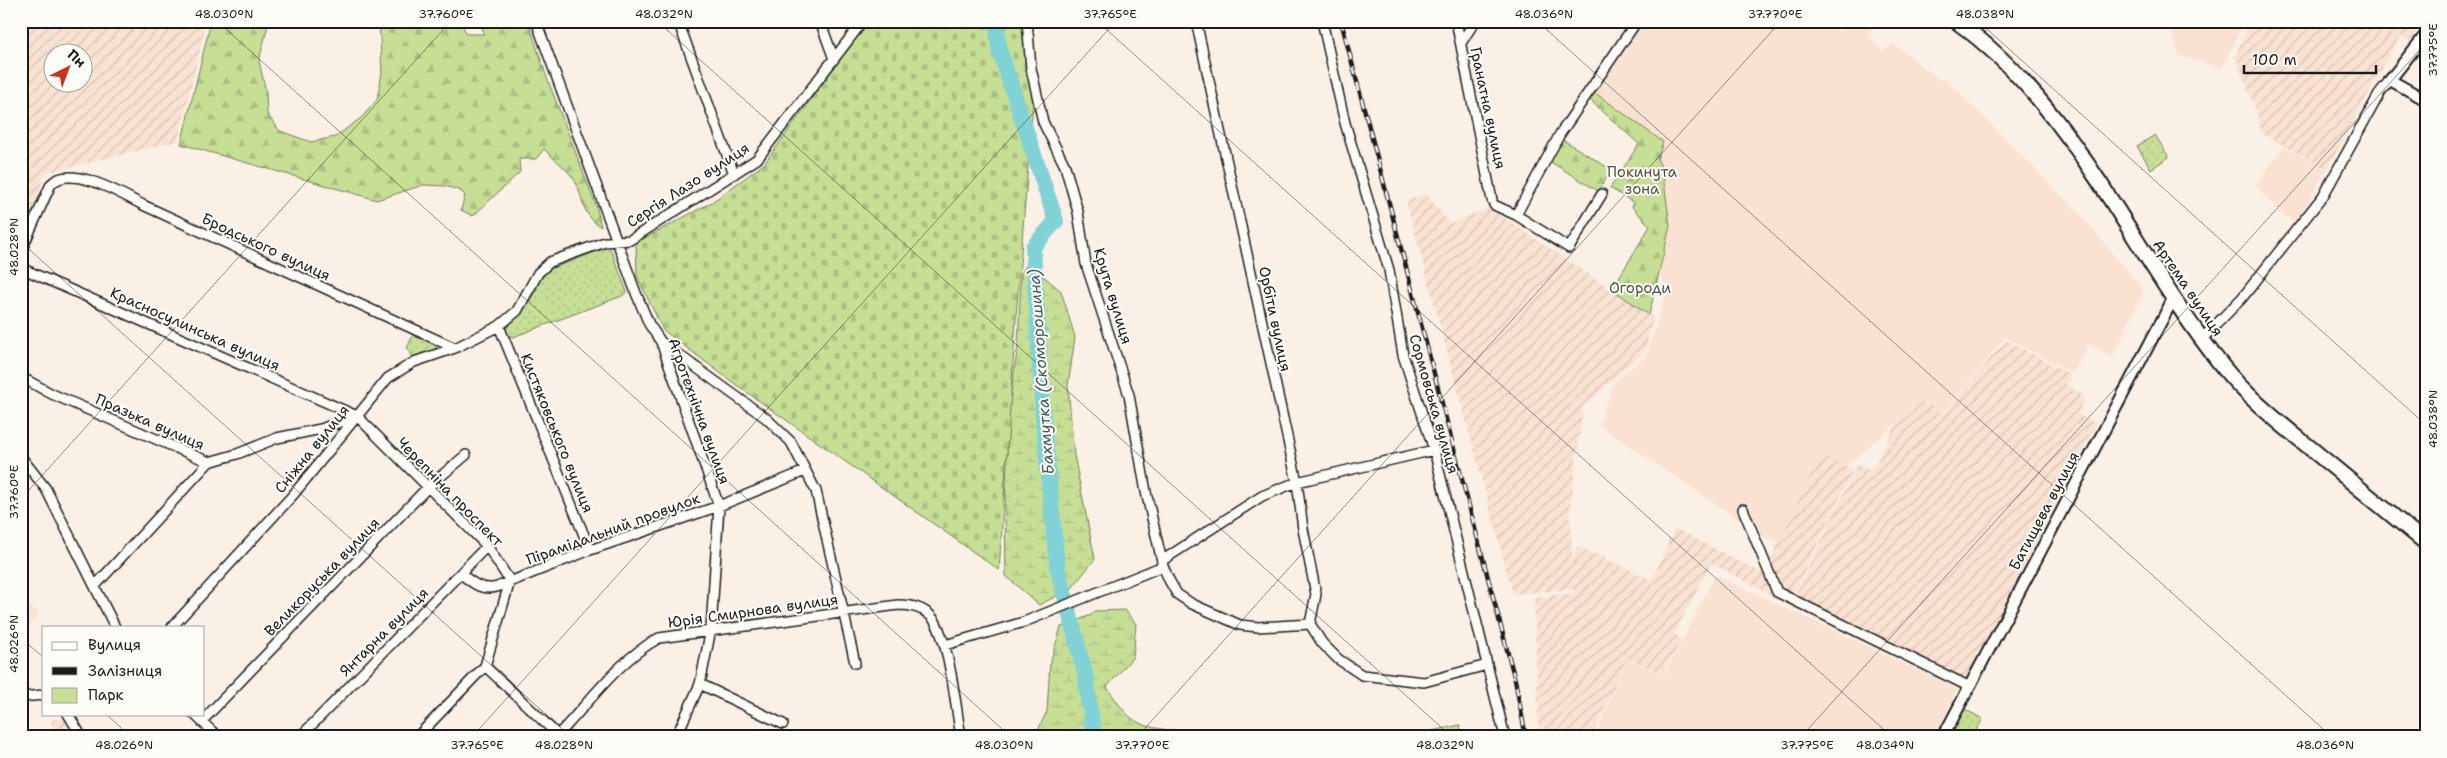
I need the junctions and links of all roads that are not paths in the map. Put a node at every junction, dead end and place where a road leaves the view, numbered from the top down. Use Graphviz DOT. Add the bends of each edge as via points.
graph roads {
  1 [pos="536,21"];
  2 [pos="678,21"];
  3 [pos="820,21"];
  4 [pos="863,21"];
  5 [pos="1027,21"];
  6 [pos="1196,21"];
  7 [pos="1322,21"];
  8 [pos="1456,21"];
  9 [pos="1475,21"];
  10 [pos="1637,21"];
  11 [pos="1956,21"];
  12 [pos="2426,34"];
  13 [pos="1460,43"];
  14 [pos="834,59"];
  15 [pos="2390,80"];
  16 [pos="2426,100"];
  17 [pos="734,174"];
  18 [pos="1602,194"];
  19 [pos="1516,215"];
  20 [pos="616,243"];
  21 [pos="21,251"];
  22 [pos="21,268"];
  23 [pos="2173,299"];
  24 [pos="499,326"];
  25 [pos="2202,339"];
  26 [pos="661,342"];
  27 [pos="455,348"];
  28 [pos="21,376"];
  29 [pos="357,416"];
  30 [pos="1434,450"];
  31 [pos="466,455"];
  32 [pos="21,458"];
  33 [pos="209,462"];
  34 [pos="805,471"];
  35 [pos="1296,482"];
  36 [pos="428,487"];
  37 [pos="719,506"];
  38 [pos="1743,509"];
  39 [pos="2426,544"];
  40 [pos="488,546"];
  41 [pos="590,550"];
  42 [pos="1163,563"];
  43 [pos="461,574"];
  44 [pos="510,581"];
  45 [pos="94,586"];
  46 [pos="844,612"];
  47 [pos="1310,624"];
  48 [pos="114,626"];
  49 [pos="173,626"];
  50 [pos="711,629"];
  51 [pos="945,646"];
  52 [pos="855,663"];
  53 [pos="1487,665"];
  54 [pos="485,666"];
  55 [pos="700,684"];
  56 [pos="1968,686"];
  57 [pos="42,695"];
  58 [pos="21,697"];
  59 [pos="196,716"];
  60 [pos="71,718"];
  61 [pos="202,721"];
  62 [pos="783,724"];
  63 [pos="558,736"];
  64 [pos="82,737"];
  65 [pos="218,737"];
  66 [pos="300,737"];
  67 [pos="417,737"];
  68 [pos="676,737"];
  69 [pos="961,737"];
  70 [pos="1505,737"];
  71 [pos="1942,737"];
  1 -- 20 [label="street, Агротехнічна вулиця"];
  2 -- 17 [label="street"];
  3 -- 14 [label="street"];
  4 -- 14 [label="street, Сергія Лазо вулиця"];
  5 -- 42 [label="street, Крута вулиця" via="1031,68 1043,122 1065,166 1078,212 1086,264 1130,395 1146,492"];
  6 -- 35 [label="street, Орбіти вулиця"];
  7 -- 30 [label="street, Сормовська вулиця" via="1345,123 1389,270 1403,355"];
  8 -- 13 [label="street, Гранатна вулиця"];
  9 -- 13 [label="street"];
  10 -- 19 [label="street" via="1560,134"];
  11 -- 23 [label="main road, Артема вулиця" via="2008,63 2035,95 2088,165"];
  12 -- 15 [label="street"];
  13 -- 19 [label="street, Гранатна вулиця" via="1493,202"];
  14 -- 17 [label="street, Сергія Лазо вулиця" via="757,159"];
  15 -- 16 [label="street"];
  15 -- 25 [label="street" via="2324,196 2242,298"];
  17 -- 20 [label="street, Сергія Лазо вулиця" via="630,240"];
  18 -- 19 [label="street" via="1569,248"];
  20 -- 24 [label="street, Сергія Лазо вулиця" via="605,242 550,262 538,273 517,311"];
  20 -- 26 [label="street, Агротехнічна вулиця" via="649,324"];
  21 -- 27 [label="street, Бродського вулиця" via="51,184 64,177 100,183"];
  22 -- 29 [label="street, Красносулинська вулиця"];
  23 -- 25 [label="main road, Артема вулиця"];
  23 -- 56 [label="street, Батищева вулиця"];
  24 -- 27 [label="street, Сніжна вулиця"];
  24 -- 41 [label="street, Кистяковського вулиця"];
  25 -- 39 [label="main road, Артема вулиця" via="2247,394"];
  26 -- 34 [label="street" via="766,418 791,442"];
  26 -- 37 [label="street, Агротехнічна вулиця"];
  27 -- 29 [label="street, Сніжна вулиця" via="414,362 388,378"];
  28 -- 33 [label="street, Празька вулиця" via="52,394"];
  29 -- 33 [label="street, Празька вулиця"];
  29 -- 36 [label="street, Черепніна проспект"];
  29 -- 49 [label="street, Сніжна вулиця" via="293,495"];
  30 -- 35 [label="street"];
  30 -- 53 [label="street, Сормовська вулиця"];
  31 -- 36 [label="street, Великоруська вулиця"];
  32 -- 45 [label="street" via="46,489"];
  33 -- 45 [label="street"];
  34 -- 37 [label="street, Пірамідальний провулок"];
  34 -- 46 [label="street" via="816,490"];
  35 -- 42 [label="street" via="1262,496"];
  35 -- 47 [label="street, Орбіти вулиця" via="1316,594"];
  36 -- 40 [label="street, Черепніна проспект"];
  36 -- 61 [label="street, Великоруська вулиця"];
  37 -- 41 [label="street, Пірамідальний провулок"];
  37 -- 50 [label="street, Агротехнічна вулиця"];
  38 -- 56 [label="street" via="1776,592"];
  40 -- 43 [label="street, Янтарна вулиця"];
  40 -- 44 [label="street, Черепніна проспект"];
  41 -- 44 [label="street, Пірамідальний провулок"];
  42 -- 47 [label="street, Крута вулиця" via="1177,594 1240,625"];
  42 -- 51 [label="street" via="1024,622"];
  43 -- 44 [label="street, Пірамідальний провулок" via="478,587 488,589"];
  43 -- 66 [label="street, Янтарна вулиця"];
  44 -- 54 [label="street"];
  45 -- 48 [label="street"];
  46 -- 50 [label="street, Юрія Смирнова вулиця"];
  46 -- 51 [label="street, Юрія Смирнова вулиця" via="907,605 916,607 931,616"];
  46 -- 52 [label="street"];
  47 -- 53 [label="street" via="1338,659 1362,675 1424,682"];
  50 -- 55 [label="street, Агротехнічна вулиця"];
  50 -- 63 [label="street, Юрія Смирнова вулиця" via="659,638 642,647"];
  51 -- 69 [label="street"];
  53 -- 70 [label="street, Сормовська вулиця"];
  54 -- 63 [label="street"];
  54 -- 67 [label="street"];
  55 -- 62 [label="street"];
  55 -- 68 [label="street, Агротехнічна вулиця"];
  56 -- 71 [label="street, Батищева вулиця"];
  57 -- 58 [label="street"];
  59 -- 61 [label="street"];
  60 -- 64 [label="street"];
  61 -- 65 [label="street"];
}
